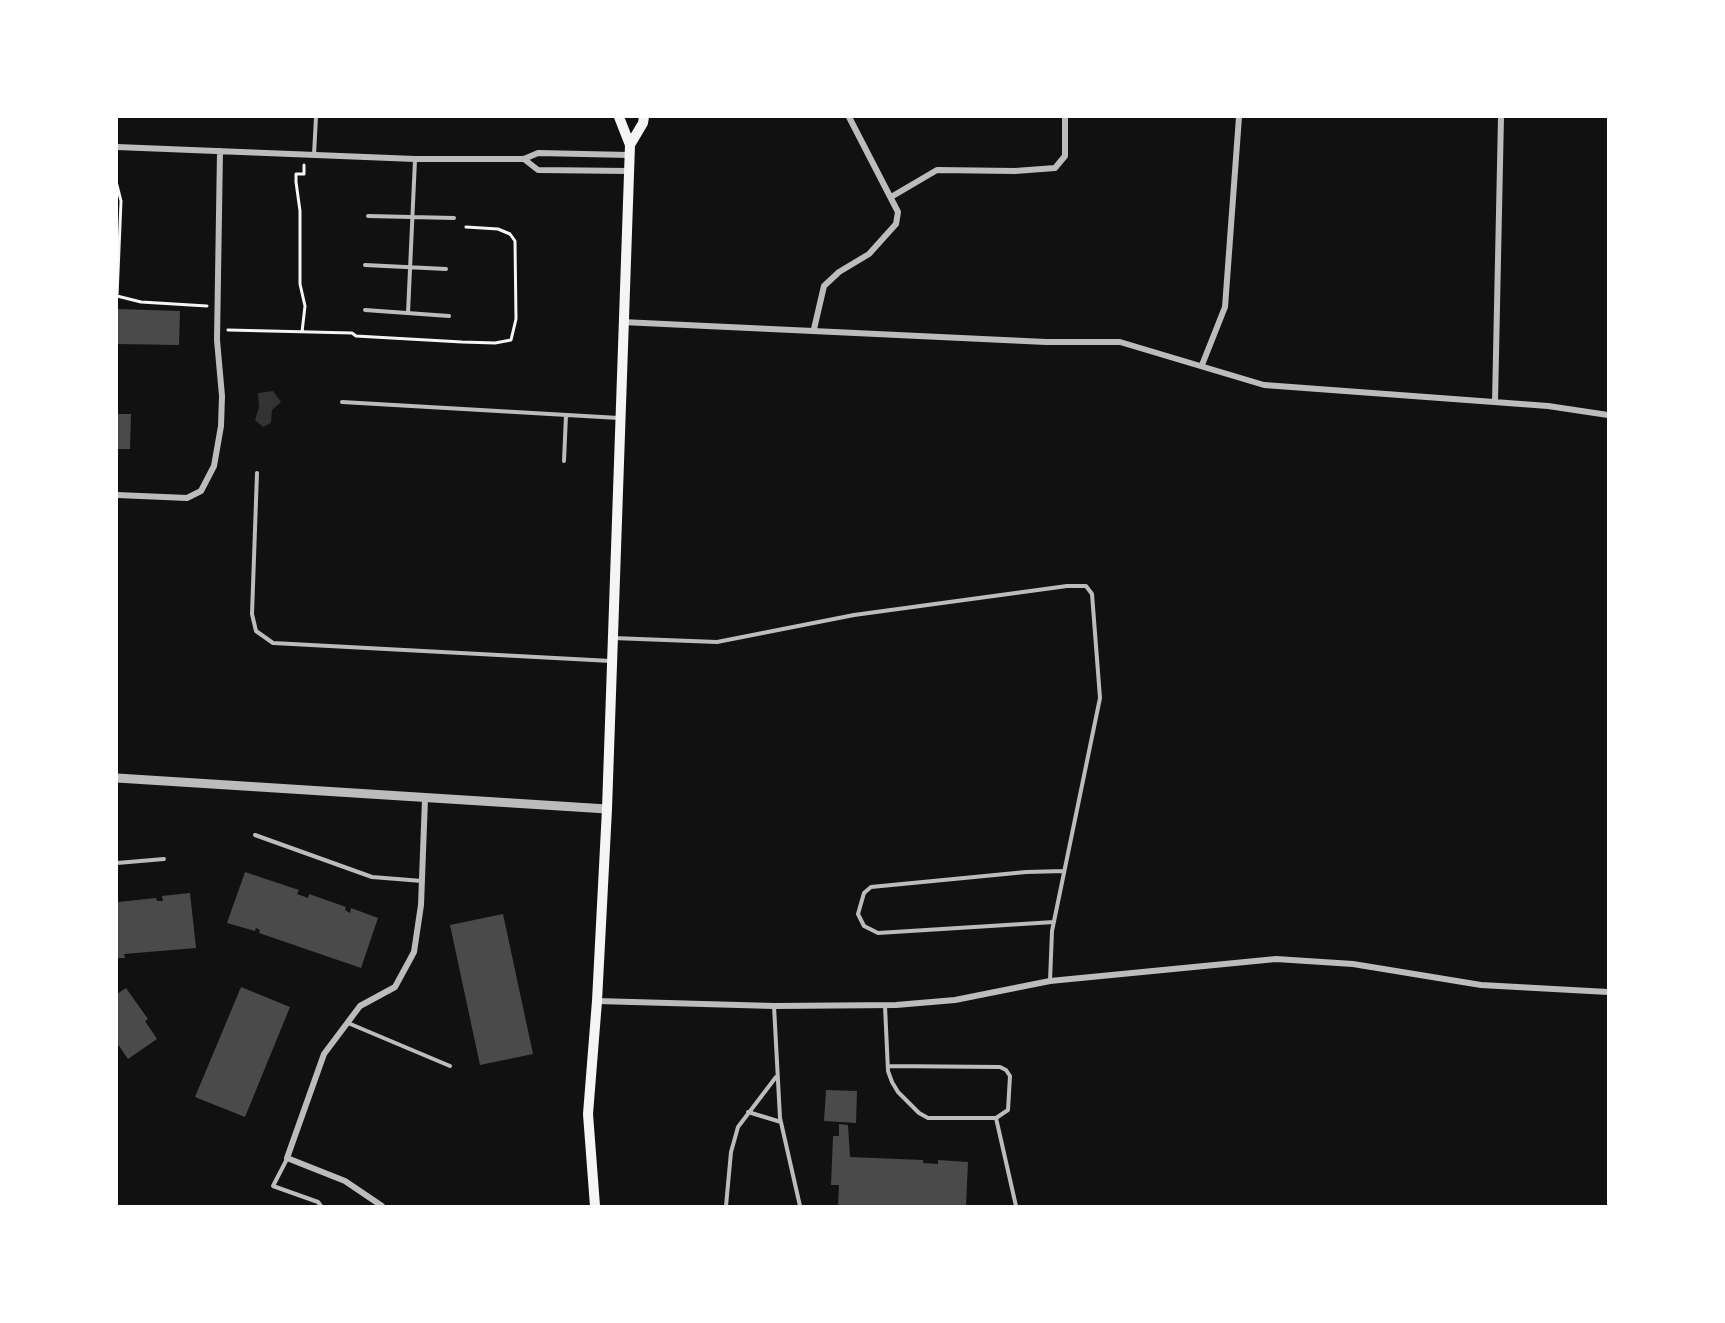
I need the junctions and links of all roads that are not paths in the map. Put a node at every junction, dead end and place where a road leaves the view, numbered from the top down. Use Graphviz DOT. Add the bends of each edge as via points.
graph roads {
  1 [pos="316,117"];
  2 [pos="619,117"];
  3 [pos="644,117"];
  4 [pos="849,117"];
  5 [pos="1065,117"];
  6 [pos="1239,117"];
  7 [pos="1501,117"];
  8 [pos="117,147"];
  9 [pos="629,150"];
  10 [pos="220,151"];
  11 [pos="314,155"];
  12 [pos="415,159"];
  13 [pos="524,159"];
  14 [pos="628,171"];
  15 [pos="891,197"];
  16 [pos="368,216"];
  17 [pos="454,218"];
  18 [pos="413,219"];
  19 [pos="365,265"];
  20 [pos="411,267"];
  21 [pos="446,269"];
  22 [pos="365,310"];
  23 [pos="408,313"];
  24 [pos="449,316"];
  25 [pos="622,322"];
  26 [pos="814,329"];
  27 [pos="1202,365"];
  28 [pos="342,402"];
  29 [pos="1495,402"];
  30 [pos="566,415"];
  31 [pos="1606,415"];
  32 [pos="619,418"];
  33 [pos="564,461"];
  34 [pos="257,473"];
  35 [pos="117,495"];
  36 [pos="612,638"];
  37 [pos="612,661"];
  38 [pos="117,778"];
  39 [pos="426,799"];
  40 [pos="607,809"];
  41 [pos="255,835"];
  42 [pos="165,859"];
  43 [pos="117,863"];
  44 [pos="1064,871"];
  45 [pos="422,881"];
  46 [pos="1054,922"];
  47 [pos="1050,981"];
  48 [pos="1608,992"];
  49 [pos="597,1001"];
  50 [pos="885,1005"];
  51 [pos="774,1006"];
  52 [pos="347,1023"];
  53 [pos="450,1066"];
  54 [pos="888,1066"];
  55 [pos="776,1076"];
  56 [pos="748,1112"];
  57 [pos="996,1118"];
  58 [pos="781,1122"];
  59 [pos="287,1158"];
  60 [pos="321,1206"];
  61 [pos="382,1206"];
  62 [pos="595,1206"];
  63 [pos="726,1206"];
  64 [pos="800,1206"];
  65 [pos="1016,1206"];
  1 -- 11 [label="lane"];
  2 -- 9 [label="main road"];
  3 -- 9 [label="main road"];
  4 -- 15 [label="street"];
  5 -- 15 [label="street" via="1065,156 1054,168 937,170"];
  6 -- 27 [label="street" via="1225,307"];
  7 -- 29 [label="street"];
  8 -- 10 [label="street"];
  9 -- 13 [label="street" via="538,153"];
  9 -- 14 [label="main road"];
  10 -- 11 [label="street"];
  10 -- 35 [label="street" via="218,452 208,481 201,491 187,498"];
  11 -- 12 [label="street"];
  12 -- 13 [label="street"];
  12 -- 18 [label="lane"];
  13 -- 14 [label="street" via="538,170"];
  14 -- 25 [label="main road"];
  15 -- 26 [label="street" via="898,212 896,224 869,254 824,286"];
  16 -- 18 [label="lane"];
  17 -- 18 [label="lane"];
  18 -- 20 [label="lane"];
  19 -- 20 [label="lane"];
  20 -- 21 [label="lane"];
  20 -- 23 [label="lane"];
  22 -- 23 [label="lane"];
  23 -- 24 [label="lane"];
  25 -- 26 [label="street"];
  25 -- 32 [label="main road"];
  26 -- 27 [label="street" via="1046,342 1120,342"];
  27 -- 29 [label="street" via="1264,385"];
  28 -- 30 [label="lane"];
  29 -- 31 [label="street"];
  30 -- 32 [label="lane"];
  30 -- 33 [label="lane"];
  32 -- 36 [label="main road"];
  34 -- 37 [label="lane" via="252,614 256,631 273,643"];
  36 -- 37 [label="main road"];
  36 -- 44 [label="lane" via="717,642 854,615 1086,586 1092,594 1100,698"];
  37 -- 40 [label="main road"];
  38 -- 39 [label="street"];
  39 -- 40 [label="street"];
  39 -- 45 [label="street"];
  40 -- 49 [label="main road"];
  41 -- 45 [label="lane" via="372,877"];
  42 -- 43 [label="lane"];
  44 -- 46 [label="lane"];
  44 -- 46 [label="lane" via="871,887 859,903 858,914 864,926 878,933"];
  45 -- 52 [label="street" via="414,952 394,987 360,1006"];
  46 -- 47 [label="lane"];
  47 -- 48 [label="street" via="1276,959 1353,964 1482,986"];
  47 -- 50 [label="street" via="955,1000"];
  49 -- 51 [label="street"];
  49 -- 62 [label="main road" via="588,1114"];
  50 -- 51 [label="street"];
  50 -- 54 [label="lane"];
  51 -- 55 [label="lane"];
  52 -- 53 [label="lane"];
  52 -- 59 [label="street" via="324,1054"];
  54 -- 57 [label="lane" via="898,1092 928,1118"];
  54 -- 57 [label="lane" via="1000,1066 1010,1076 1010,1104"];
  55 -- 56 [label="lane"];
  55 -- 58 [label="lane"];
  56 -- 58 [label="lane"];
  56 -- 63 [label="lane" via="738,1127 731,1152"];
  57 -- 65 [label="lane"];
  58 -- 64 [label="lane"];
  59 -- 60 [label="lane" via="273,1186"];
  59 -- 61 [label="street" via="345,1181"];
}
